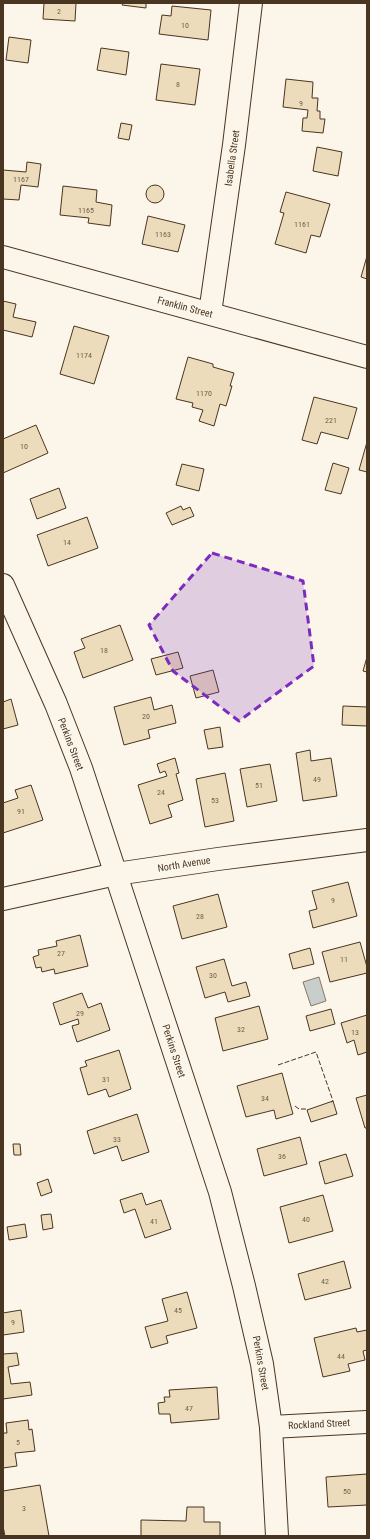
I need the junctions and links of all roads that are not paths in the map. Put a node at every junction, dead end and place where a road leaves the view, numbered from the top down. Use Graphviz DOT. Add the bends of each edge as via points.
graph roads {
  1 [pos="250,3"];
  2 [pos="3,257"];
  3 [pos="210,313"];
  4 [pos="367,357"];
  5 [pos="3,584"];
  6 [pos="367,840"];
  7 [pos="116,874"];
  8 [pos="3,898"];
  9 [pos="367,1422"];
  10 [pos="271,1427"];
  11 [pos="277,1536"];
  1 -- 3 [label="street, Isabella Street" via="234,145"];
  2 -- 3 [label="street, Franklin Street"];
  3 -- 4 [label="street, Franklin Street"];
  5 -- 7 [label="street, Perkins Street" via="69,736"];
  6 -- 7 [label="street, North Avenue"];
  7 -- 8 [label="street, North Avenue"];
  7 -- 10 [label="street, Perkins Street" via="220,1192 262,1364"];
  9 -- 10 [label="street, Rockland Street"];
  10 -- 11 [label="street, Perkins Street"];
}
